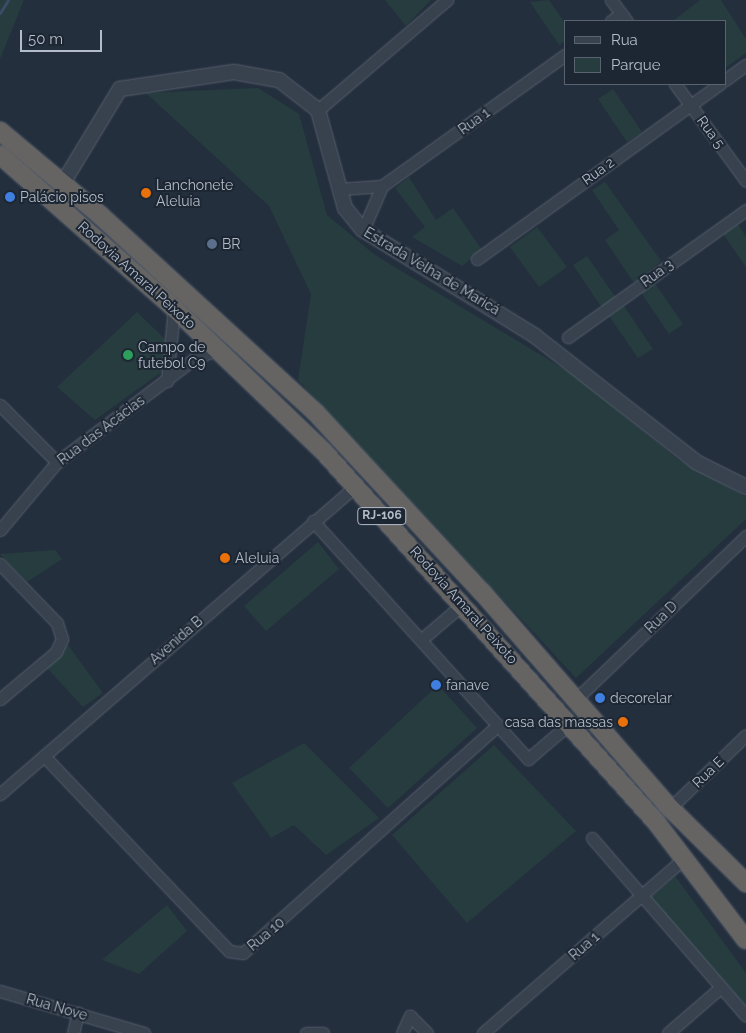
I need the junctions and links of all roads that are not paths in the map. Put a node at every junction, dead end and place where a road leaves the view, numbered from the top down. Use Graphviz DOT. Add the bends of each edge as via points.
graph roads {
  1 [pos="446,0"];
  2 [pos="612,0"];
  3 [pos="624,17"];
  4 [pos="564,56"];
  5 [pos="746,65"];
  6 [pos="726,79"];
  7 [pos="676,85"];
  8 [pos="719,85"];
  9 [pos="691,105"];
  10 [pos="318,110"];
  11 [pos="0,130"];
  12 [pos="0,154"];
  13 [pos="746,181"];
  14 [pos="63,183"];
  15 [pos="382,186"];
  16 [pos="339,188"];
  17 [pos="746,210"];
  18 [pos="363,230"];
  19 [pos="477,259"];
  20 [pos="174,308"];
  21 [pos="568,337"];
  22 [pos="219,349"];
  23 [pos="167,381"];
  24 [pos="0,405"];
  25 [pos="57,462"];
  26 [pos="354,487"];
  27 [pos="746,487"];
  28 [pos="313,521"];
  29 [pos="0,530"];
  30 [pos="746,536"];
  31 [pos="0,564"];
  32 [pos="464,603"];
  33 [pos="422,639"];
  34 [pos="0,699"];
  35 [pos="576,699"];
  36 [pos="570,723"];
  37 [pos="498,725"];
  38 [pos="746,735"];
  39 [pos="44,756"];
  40 [pos="0,794"];
  41 [pos="670,808"];
  42 [pos="592,838"];
  43 [pos="707,847"];
  44 [pos="684,858"];
  45 [pos="746,884"];
  46 [pos="746,894"];
  47 [pos="640,897"];
  48 [pos="726,914"];
  49 [pos="746,930"];
  50 [pos="746,940"];
  51 [pos="720,988"];
  52 [pos="0,991"];
  53 [pos="78,1013"];
  54 [pos="746,1016"];
  55 [pos="73,1033"];
  56 [pos="144,1033"];
  57 [pos="306,1033"];
  58 [pos="323,1033"];
  59 [pos="402,1033"];
  60 [pos="427,1033"];
  61 [pos="483,1033"];
  62 [pos="668,1033"];
  1 -- 10 [label="street"];
  2 -- 3 [label="street"];
  4 -- 15 [label="street, Rua 1"];
  5 -- 6 [label="street"];
  7 -- 9 [label="street, Rua 5"];
  8 -- 9 [label="street, Rua 2"];
  9 -- 13 [label="street, Rua 5"];
  9 -- 19 [label="street, Rua 2"];
  10 -- 14 [label="street" via="279,80 258,73 133,84 110,99"];
  10 -- 16 [label="street, Estrada Velha de Maricá"];
  11 -- 14 [label="highway, Rodovia Amaral Peixoto / RJ-106"];
  12 -- 20 [label="highway, Rodovia Amaral Peixoto / RJ-106"];
  14 -- 35 [label="highway, Rodovia Amaral Peixoto / RJ-106" via="316,414"];
  15 -- 16 [label="street"];
  15 -- 18 [label="street"];
  16 -- 18 [label="street, Estrada Velha de Maricá" via="346,208"];
  17 -- 21 [label="street, Rua 3"];
  18 -- 27 [label="street, Estrada Velha de Maricá" via="535,336 696,462"];
  20 -- 22 [label="highway, Rodovia Amaral Peixoto / RJ-106"];
  20 -- 23 [label="street"];
  22 -- 23 [label="street, Rua das Acácias" via="195,358"];
  22 -- 26 [label="highway, Rodovia Amaral Peixoto / RJ-106" via="318,446"];
  23 -- 25 [label="street, Rua das Acácias"];
  24 -- 25 [label="street"];
  25 -- 29 [label="street, Rua das Acácias"];
  26 -- 28 [label="street, Avenida B"];
  26 -- 32 [label="highway, Rodovia Amaral Peixoto / RJ-106"];
  28 -- 33 [label="street"];
  28 -- 39 [label="street, Avenida B"];
  30 -- 35 [label="street, Rua D"];
  31 -- 34 [label="street" via="57,623 62,639 56,652"];
  32 -- 33 [label="street"];
  32 -- 36 [label="highway, Rodovia Amaral Peixoto / RJ-106"];
  33 -- 37 [label="street"];
  35 -- 41 [label="highway, Rodovia Amaral Peixoto / RJ-106"];
  36 -- 37 [label="street" via="528,759"];
  36 -- 44 [label="highway, Rodovia Amaral Peixoto / RJ-106"];
  37 -- 39 [label="street, Rua 10" via="243,953 229,950"];
  38 -- 41 [label="street, Rua E"];
  39 -- 40 [label="street, Avenida B"];
  41 -- 43 [label="highway, Rodovia Amaral Peixoto / RJ-106"];
  42 -- 47 [label="street"];
  43 -- 45 [label="highway, Rodovia Amaral Peixoto / RJ-106"];
  43 -- 46 [label="highway" via="720,870"];
  44 -- 47 [label="street, Rua 1"];
  44 -- 48 [label="highway, Rodovia Amaral Peixoto / RJ-106"];
  47 -- 51 [label="street"];
  47 -- 61 [label="street, Rua 1"];
  48 -- 49 [label="highway"];
  48 -- 50 [label="highway, Rodovia Amaral Peixoto / RJ-106"];
  51 -- 54 [label="street"];
  51 -- 62 [label="street"];
  52 -- 53 [label="street, Rua Nove"];
  53 -- 55 [label="street"];
  53 -- 56 [label="street, Rua Nove"];
  57 -- 58 [label="street"];
  59 -- 60 [label="street" via="410,1016"];
}
